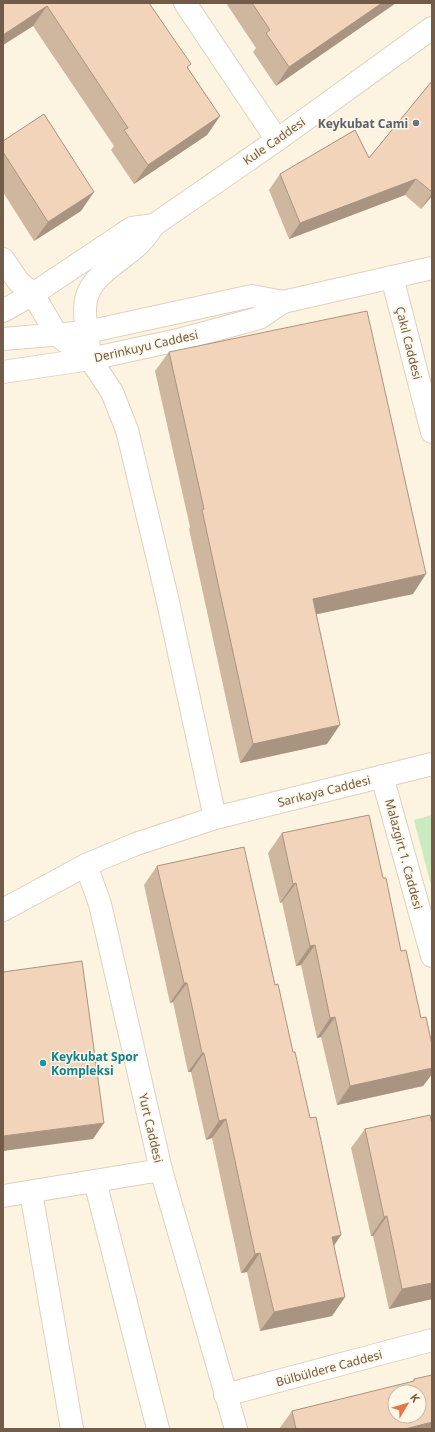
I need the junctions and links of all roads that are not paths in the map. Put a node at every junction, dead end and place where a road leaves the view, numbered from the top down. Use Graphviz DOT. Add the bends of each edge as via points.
graph roads {
  1 [pos="185,3"];
  2 [pos="432,28"];
  3 [pos="277,140"];
  4 [pos="154,225"];
  5 [pos="3,259"];
  6 [pos="432,268"];
  7 [pos="392,278"];
  8 [pos="33,294"];
  9 [pos="283,302"];
  10 [pos="3,311"];
  11 [pos="87,332"];
  12 [pos="57,335"];
  13 [pos="3,339"];
  14 [pos="90,359"];
  15 [pos="3,372"];
  16 [pos="432,432"];
  17 [pos="432,764"];
  18 [pos="382,776"];
  19 [pos="216,818"];
  20 [pos="86,865"];
  21 [pos="3,910"];
  22 [pos="432,956"];
  23 [pos="161,1170"];
  24 [pos="95,1181"];
  25 [pos="31,1192"];
  26 [pos="3,1196"];
  27 [pos="432,1340"];
  28 [pos="225,1395"];
  29 [pos="72,1429"];
  30 [pos="158,1429"];
  31 [pos="236,1429"];
  1 -- 3 [label="street"];
  2 -- 3 [label="street, Kule Caddesi"];
  3 -- 4 [label="street, Kule Caddesi"];
  4 -- 8 [label="street, Kule Caddesi" via="132,228"];
  4 -- 11 [label="street, Kule Caddesi" via="140,242 102,273 92,286 86,297 84,310"];
  5 -- 8 [label="street" via="18,281"];
  6 -- 7 [label="street, Derinkuyu Caddesi"];
  7 -- 9 [label="street, Derinkuyu Caddesi"];
  7 -- 16 [label="street, Çakıl Caddesi"];
  8 -- 10 [label="street, Kule Caddesi"];
  8 -- 12 [label="street"];
  9 -- 11 [label="street, Derinkuyu Caddesi" via="252,296"];
  9 -- 14 [label="street, Derinkuyu Caddesi" via="260,318 178,340"];
  11 -- 12 [label="street, Derinkuyu Caddesi"];
  11 -- 14 [label="street, Kule Caddesi"];
  12 -- 13 [label="street, Derinkuyu Caddesi"];
  12 -- 14 [label="street"];
  14 -- 15 [label="street, Derinkuyu Caddesi"];
  14 -- 19 [label="street" via="112,392 127,430"];
  17 -- 18 [label="street, Sarıkaya Caddesi"];
  18 -- 19 [label="street, Sarıkaya Caddesi"];
  18 -- 22 [label="street, Malazgirt 1. Caddesi"];
  19 -- 20 [label="street" via="136,844"];
  20 -- 21 [label="street"];
  20 -- 23 [label="street, Yurt Caddesi" via="100,904"];
  23 -- 24 [label="street"];
  23 -- 28 [label="street, Yurt Caddesi"];
  24 -- 25 [label="street"];
  24 -- 30 [label="street"];
  25 -- 26 [label="street"];
  25 -- 29 [label="street"];
  27 -- 28 [label="street, Bülbüldere Caddesi"];
  28 -- 31 [label="street, Yurt Caddesi"];
}
